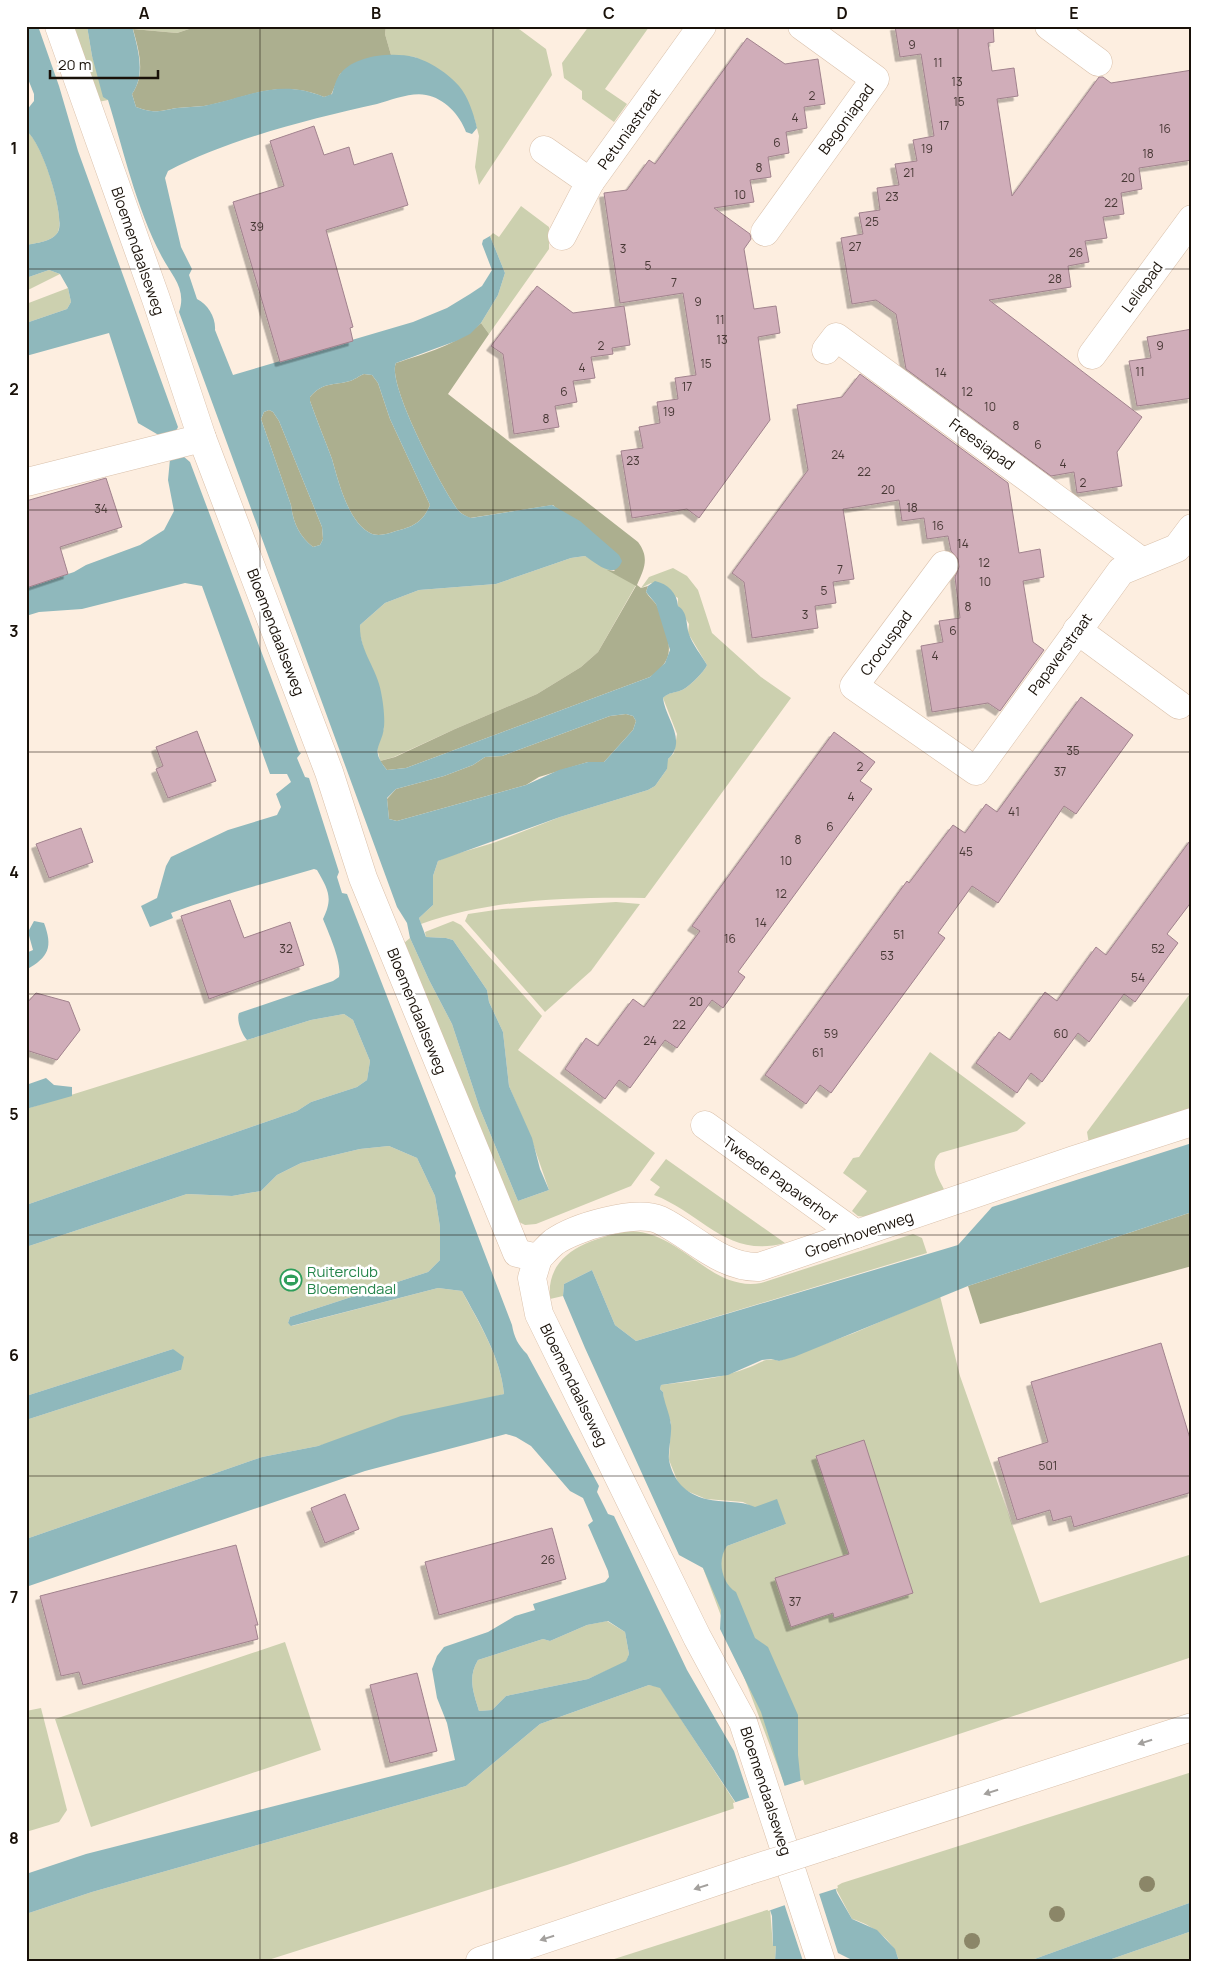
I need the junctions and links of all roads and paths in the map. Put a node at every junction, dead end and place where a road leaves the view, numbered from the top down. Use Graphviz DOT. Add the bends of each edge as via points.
graph roads {
  1 [pos="59,26"];
  2 [pos="702,26"];
  3 [pos="802,26"];
  4 [pos="1049,26"];
  5 [pos="1098,62"];
  6 [pos="544,150"];
  7 [pos="590,182"];
  8 [pos="1192,220"];
  9 [pos="765,232"];
  10 [pos="562,236"];
  11 [pos="826,350"];
  12 [pos="1092,355"];
  13 [pos="185,443"];
  14 [pos="27,482"];
  15 [pos="1192,528"];
  16 [pos="1141,561"];
  17 [pos="944,565"];
  18 [pos="1077,630"];
  19 [pos="1179,705"];
  20 [pos="939,746"];
  21 [pos="1192,1122"];
  22 [pos="705,1125"];
  23 [pos="856,1234"];
  24 [pos="538,1258"];
  25 [pos="1192,1727"];
  26 [pos="480,1961"];
  27 [pos="822,1961"];
  1 -- 13 [label="main road, Bloemendaalseweg" via="156,299"];
  2 -- 7 [label="main road, Petuniastraat"];
  3 -- 9 [label="main road, Begoniapad" via="874,79"];
  4 -- 5 [label="main road"];
  6 -- 7 [label="main road"];
  7 -- 10 [label="main road, Petuniastraat"];
  8 -- 12 [label="main road, Leliepad"];
  11 -- 16 [label="main road, Freesiapad" via="836,337"];
  13 -- 14 [label="main road"];
  13 -- 24 [label="main road, Bloemendaalseweg" via="324,761 363,878 499,1214 516,1253"];
  15 -- 16 [label="main road, Papaverstraat" via="1177,548"];
  16 -- 18 [label="main road, Papaverstraat" via="1120,571"];
  17 -- 20 [label="main road, Crocuspad" via="854,686"];
  18 -- 19 [label="main road"];
  18 -- 20 [label="main road, Papaverstraat" via="976,771"];
  21 -- 23 [label="main road, Groenhovenweg"];
  22 -- 23 [label="main road, Tweede Papaverhof"];
  23 -- 24 [label="main road, Groenhovenweg" via="775,1263 744,1267 726,1260 659,1219 634,1216 604,1222 555,1241"];
  24 -- 27 [label="main road, Bloemendaalseweg" via="532,1278 539,1314 697,1637 743,1722"];
  25 -- 26 [label="main road, one-way, bridge"];
}
